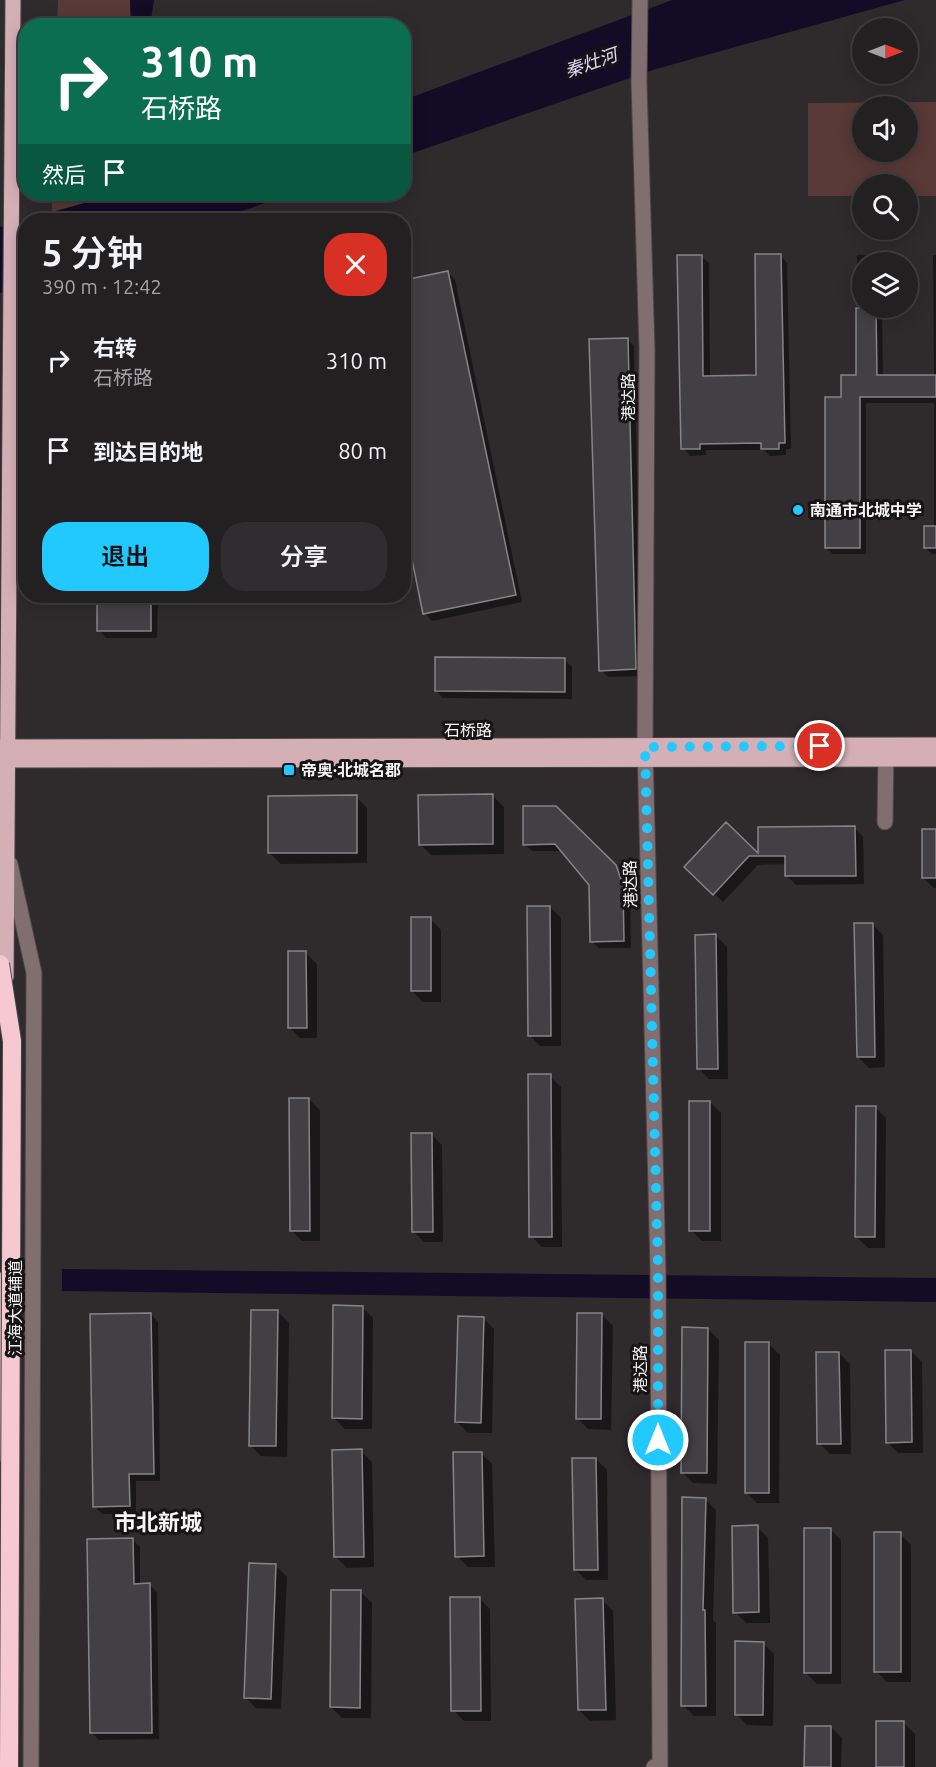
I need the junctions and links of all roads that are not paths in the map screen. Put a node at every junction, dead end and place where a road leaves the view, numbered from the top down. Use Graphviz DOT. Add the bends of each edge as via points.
graph roads {
  1 [pos="13,0"];
  2 [pos="640,0"];
  3 [pos="936,745"];
  4 [pos="886,752"];
  5 [pos="645,753"];
  6 [pos="4,754"];
  7 [pos="936,759"];
  8 [pos="885,822"];
  9 [pos="8,852"];
  10 [pos="0,964"];
  11 [pos="0,1454"];
  12 [pos="9,1767"];
  13 [pos="31,1767"];
  14 [pos="654,1767"];
  15 [pos="660,1767"];
  1 -- 6 [label="main road"];
  2 -- 5 [label="street, 港达路" via="647,350"];
  3 -- 4 [label="main road, 石桥路"];
  4 -- 5 [label="main road, 石桥路"];
  4 -- 7 [label="main road, 石桥路"];
  4 -- 8 [label="street"];
  5 -- 6 [label="main road, 石桥路"];
  5 -- 15 [label="street, 港达路" via="658,1270"];
  6 -- 9 [label="main road"];
  9 -- 11 [label="main road"];
  9 -- 13 [label="street, 江海大道辅道" via="34,973"];
  10 -- 12 [label="highway, bridge" via="12,1041"];
  14 -- 15 [label="street"];
}
